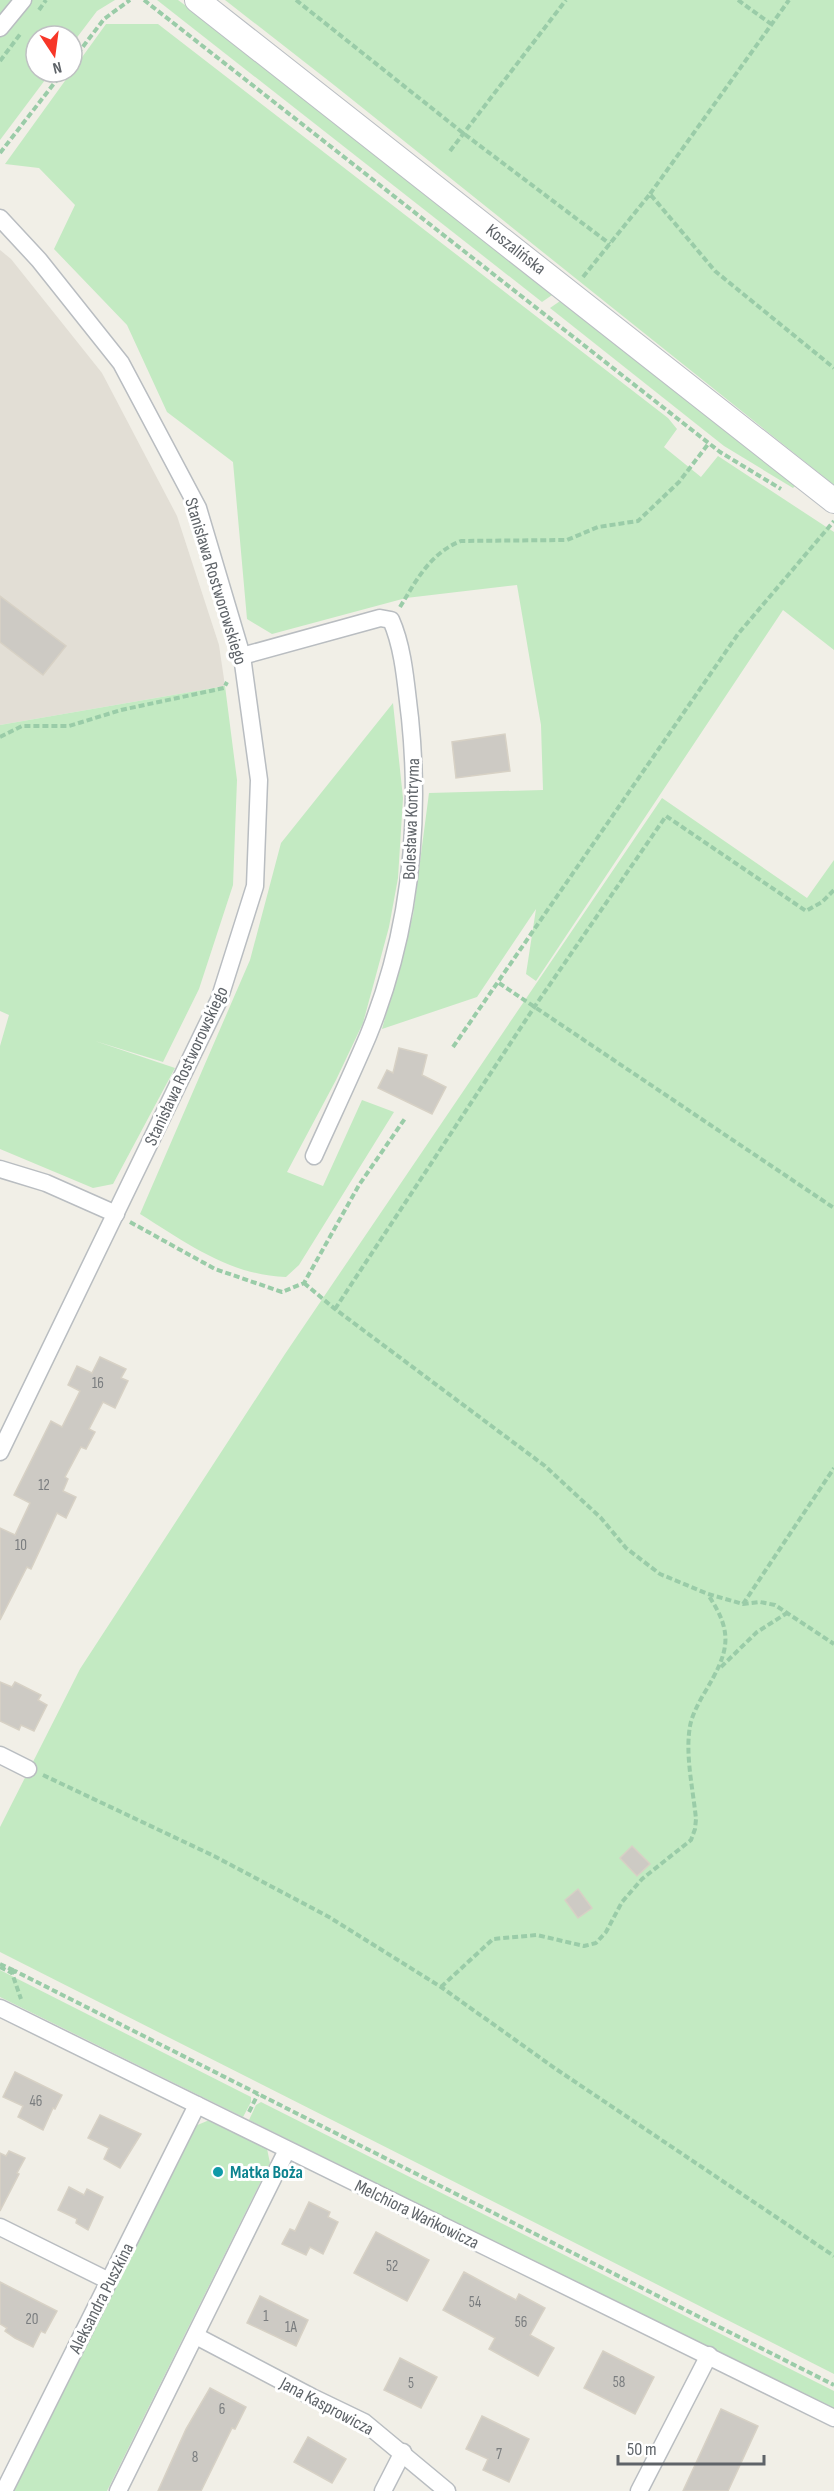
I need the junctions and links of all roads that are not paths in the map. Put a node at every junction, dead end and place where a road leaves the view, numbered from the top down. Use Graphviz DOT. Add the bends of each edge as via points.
graph roads {
  1 [pos="23,0"];
  2 [pos="197,0"];
  3 [pos="0,28"];
  4 [pos="0,218"];
  5 [pos="833,517"];
  6 [pos="242,656"];
  7 [pos="314,1156"];
  8 [pos="0,1169"];
  9 [pos="116,1214"];
  10 [pos="7,1424"];
  11 [pos="0,1452"];
  12 [pos="0,1755"];
  13 [pos="28,1769"];
  14 [pos="0,2008"];
  15 [pos="197,2105"];
  16 [pos="287,2150"];
  17 [pos="0,2227"];
  18 [pos="109,2281"];
  19 [pos="196,2336"];
  20 [pos="709,2355"];
  21 [pos="834,2418"];
  22 [pos="403,2452"];
  23 [pos="4,2491"];
  24 [pos="118,2491"];
  25 [pos="382,2491"];
  26 [pos="447,2491"];
  27 [pos="639,2491"];
  1 -- 3 [label="street"];
  2 -- 5 [label="street, Koszalińska" via="568,289"];
  4 -- 6 [label="street, Stanisława Rostworowskiego" via="39,260 120,363 198,508"];
  6 -- 7 [label="street, Bolesława Kontryma" via="380,618 391,620 397,633 414,761 409,889 392,963 369,1035"];
  6 -- 9 [label="street, Stanisława Rostworowskiego" via="259,780 255,886 219,1000"];
  8 -- 9 [label="street" via="46,1183"];
  9 -- 10 [label="street, Stanisława Rostworowskiego"];
  10 -- 11 [label="street, Stanisława Rostworowskiego"];
  12 -- 13 [label="street"];
  14 -- 15 [label="street, Melchiora Wańkowicza"];
  15 -- 16 [label="street, Melchiora Wańkowicza"];
  15 -- 18 [label="street, Aleksandra Puszkina"];
  16 -- 19 [label="street"];
  16 -- 20 [label="street, Melchiora Wańkowicza"];
  17 -- 18 [label="street"];
  18 -- 23 [label="street, Aleksandra Puszkina"];
  19 -- 22 [label="street, Jana Kasprowicza" via="364,2422"];
  19 -- 24 [label="street"];
  20 -- 21 [label="street, Melchiora Wańkowicza"];
  20 -- 27 [label="street"];
  22 -- 25 [label="street"];
  22 -- 26 [label="street, Jana Kasprowicza"];
}
